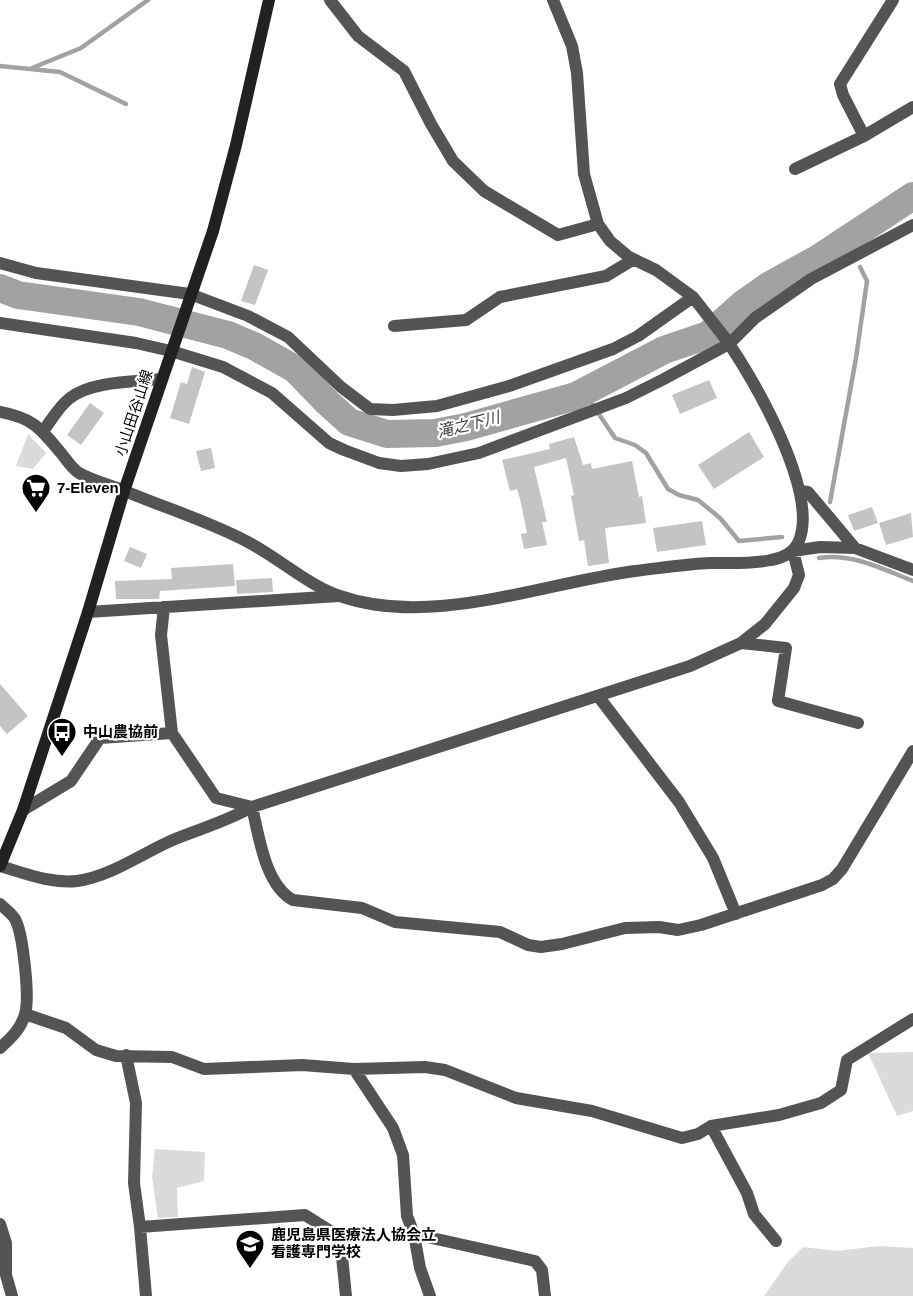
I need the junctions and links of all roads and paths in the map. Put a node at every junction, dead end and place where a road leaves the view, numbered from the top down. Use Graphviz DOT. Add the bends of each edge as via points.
graph roads {
  1 [pos="269,0"];
  2 [pos="330,0"];
  3 [pos="553,0"];
  4 [pos="893,0"];
  5 [pos="913,107"];
  6 [pos="864,136"];
  7 [pos="795,169"];
  8 [pos="598,224"];
  9 [pos="913,225"];
  10 [pos="634,259"];
  11 [pos="0,263"];
  12 [pos="189,297"];
  13 [pos="696,301"];
  14 [pos="0,323"];
  15 [pos="394,326"];
  16 [pos="727,341"];
  17 [pos="172,347"];
  18 [pos="161,379"];
  19 [pos="0,412"];
  20 [pos="43,431"];
  21 [pos="124,491"];
  22 [pos="800,491"];
  23 [pos="855,548"];
  24 [pos="792,551"];
  25 [pos="913,570"];
  26 [pos="339,596"];
  27 [pos="164,607"];
  28 [pos="88,612"];
  29 [pos="741,643"];
  30 [pos="598,696"];
  31 [pos="858,723"];
  32 [pos="172,733"];
  33 [pos="913,751"];
  34 [pos="252,807"];
  35 [pos="23,810"];
  36 [pos="0,866"];
  37 [pos="0,904"];
  38 [pos="736,914"];
  39 [pos="26,1014"];
  40 [pos="913,1019"];
  41 [pos="0,1048"];
  42 [pos="126,1055"];
  43 [pos="354,1069"];
  44 [pos="711,1126"];
  45 [pos="0,1224"];
  46 [pos="140,1227"];
  47 [pos="414,1234"];
  48 [pos="776,1241"];
  49 [pos="12,1296"];
  50 [pos="146,1296"];
  51 [pos="346,1296"];
  52 [pos="430,1296"];
  53 [pos="545,1296"];
  1 -- 12 [label="main road, 小山田谷山線" via="213,231"];
  2 -- 8 [label="street" via="358,36 404,71 453,161 484,191 558,235"];
  3 -- 8 [label="street" via="572,46 584,174"];
  4 -- 6 [label="street" via="840,84"];
  5 -- 6 [label="street"];
  6 -- 7 [label="street"];
  8 -- 10 [label="street" via="610,241"];
  9 -- 16 [label="street" via="811,279"];
  10 -- 13 [label="street" via="656,270"];
  10 -- 15 [label="street" via="606,276 500,297 466,320"];
  11 -- 12 [label="street" via="36,273"];
  12 -- 13 [label="street" via="248,316 288,338 370,409 393,410 436,406 613,350"];
  12 -- 17 [label="main road, 小山田谷山線"];
  13 -- 16 [label="street"];
  14 -- 17 [label="street"];
  16 -- 17 [label="street" via="662,380 605,406 479,453 401,466 362,458 330,443 272,393"];
  16 -- 22 [label="street" via="757,386"];
  17 -- 18 [label="main road, 小山田谷山線"];
  18 -- 20 [label="street" via="110,384 80,393 68,399"];
  18 -- 21 [label="main road, 小山田谷山線"];
  19 -- 20 [label="street" via="29,420"];
  20 -- 21 [label="street" via="78,472"];
  21 -- 26 [label="street" via="246,541"];
  21 -- 28 [label="main road, 小山田谷山線"];
  22 -- 23 [label="street" via="808,492"];
  22 -- 24 [label="street" via="801,530"];
  23 -- 24 [label="street"];
  23 -- 25 [label="street"];
  24 -- 26 [label="street" via="770,561 633,571 457,604 396,606"];
  24 -- 29 [label="street" via="799,575 794,588 765,624"];
  26 -- 27 [label="street"];
  27 -- 28 [label="street"];
  27 -- 32 [label="street" via="161,635"];
  28 -- 35 [label="main road, 小山田谷山線"];
  29 -- 30 [label="street" via="690,666"];
  29 -- 31 [label="street" via="786,648 778,701"];
  30 -- 34 [label="street"];
  30 -- 38 [label="street" via="679,802 713,858"];
  32 -- 34 [label="street" via="216,798"];
  32 -- 35 [label="street" via="100,738 71,780"];
  33 -- 38 [label="street" via="833,879"];
  34 -- 36 [label="street" via="93,877 75,881 38,878"];
  34 -- 38 [label="street" via="268,870 284,896 293,900 362,908 395,922 500,932 528,945 541,946 625,928 678,930"];
  35 -- 36 [label="main road, 小山田谷山線"];
  37 -- 39 [label="street" via="16,919"];
  39 -- 41 [label="street" via="14,1036"];
  39 -- 42 [label="street" via="66,1028 96,1050"];
  40 -- 44 [label="street" via="847,1060 841,1090 821,1104"];
  42 -- 43 [label="street" via="172,1057 204,1069 302,1065"];
  42 -- 46 [label="street" via="136,1103 134,1183"];
  43 -- 44 [label="street" via="445,1070 516,1098 592,1111 682,1138"];
  43 -- 47 [label="street" via="393,1128 403,1155 407,1216"];
  44 -- 48 [label="street" via="754,1214"];
  45 -- 49 [label="street"];
  46 -- 50 [label="street"];
  46 -- 51 [label="street" via="305,1215 340,1237"];
  47 -- 52 [label="street"];
  47 -- 53 [label="street" via="535,1261 542,1270"];
}
